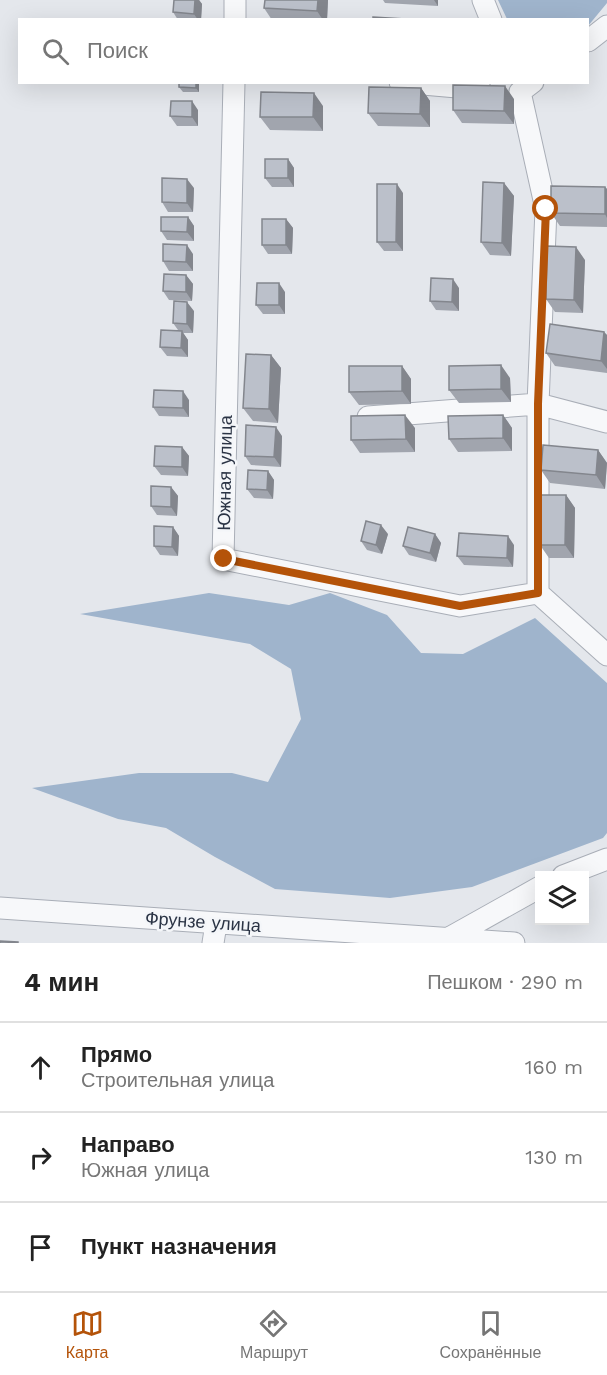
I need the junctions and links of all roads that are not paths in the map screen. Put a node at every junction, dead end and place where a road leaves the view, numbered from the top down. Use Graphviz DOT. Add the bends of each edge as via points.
graph roads {
  1 [pos="236,0"];
  2 [pos="483,0"];
  3 [pos="235,18"];
  4 [pos="490,18"];
  5 [pos="607,26"];
  6 [pos="589,39"];
  7 [pos="234,84"];
  8 [pos="462,84"];
  9 [pos="523,86"];
  10 [pos="538,404"];
  11 [pos="365,417"];
  12 [pos="607,422"];
  13 [pos="538,593"];
  14 [pos="607,655"];
  15 [pos="607,859"];
  16 [pos="576,871"];
  17 [pos="535,890"];
  18 [pos="0,908"];
  19 [pos="215,933"];
  20 [pos="450,938"];
  21 [pos="514,943"];
  1 -- 3 [label="street"];
  2 -- 4 [label="street"];
  5 -- 6 [label="street"];
  7 -- 13 [label="street, Южная улица" via="224,559 460,606"];
  8 -- 9 [label="street"];
  9 -- 10 [label="street" via="546,209"];
  10 -- 11 [label="street"];
  10 -- 12 [label="street"];
  10 -- 13 [label="street"];
  13 -- 14 [label="street"];
  15 -- 16 [label="street"];
  17 -- 20 [label="street"];
  18 -- 19 [label="street, Фрунзе улица"];
  19 -- 20 [label="street, Фрунзе улица"];
  20 -- 21 [label="street, Фрунзе улица"];
}
